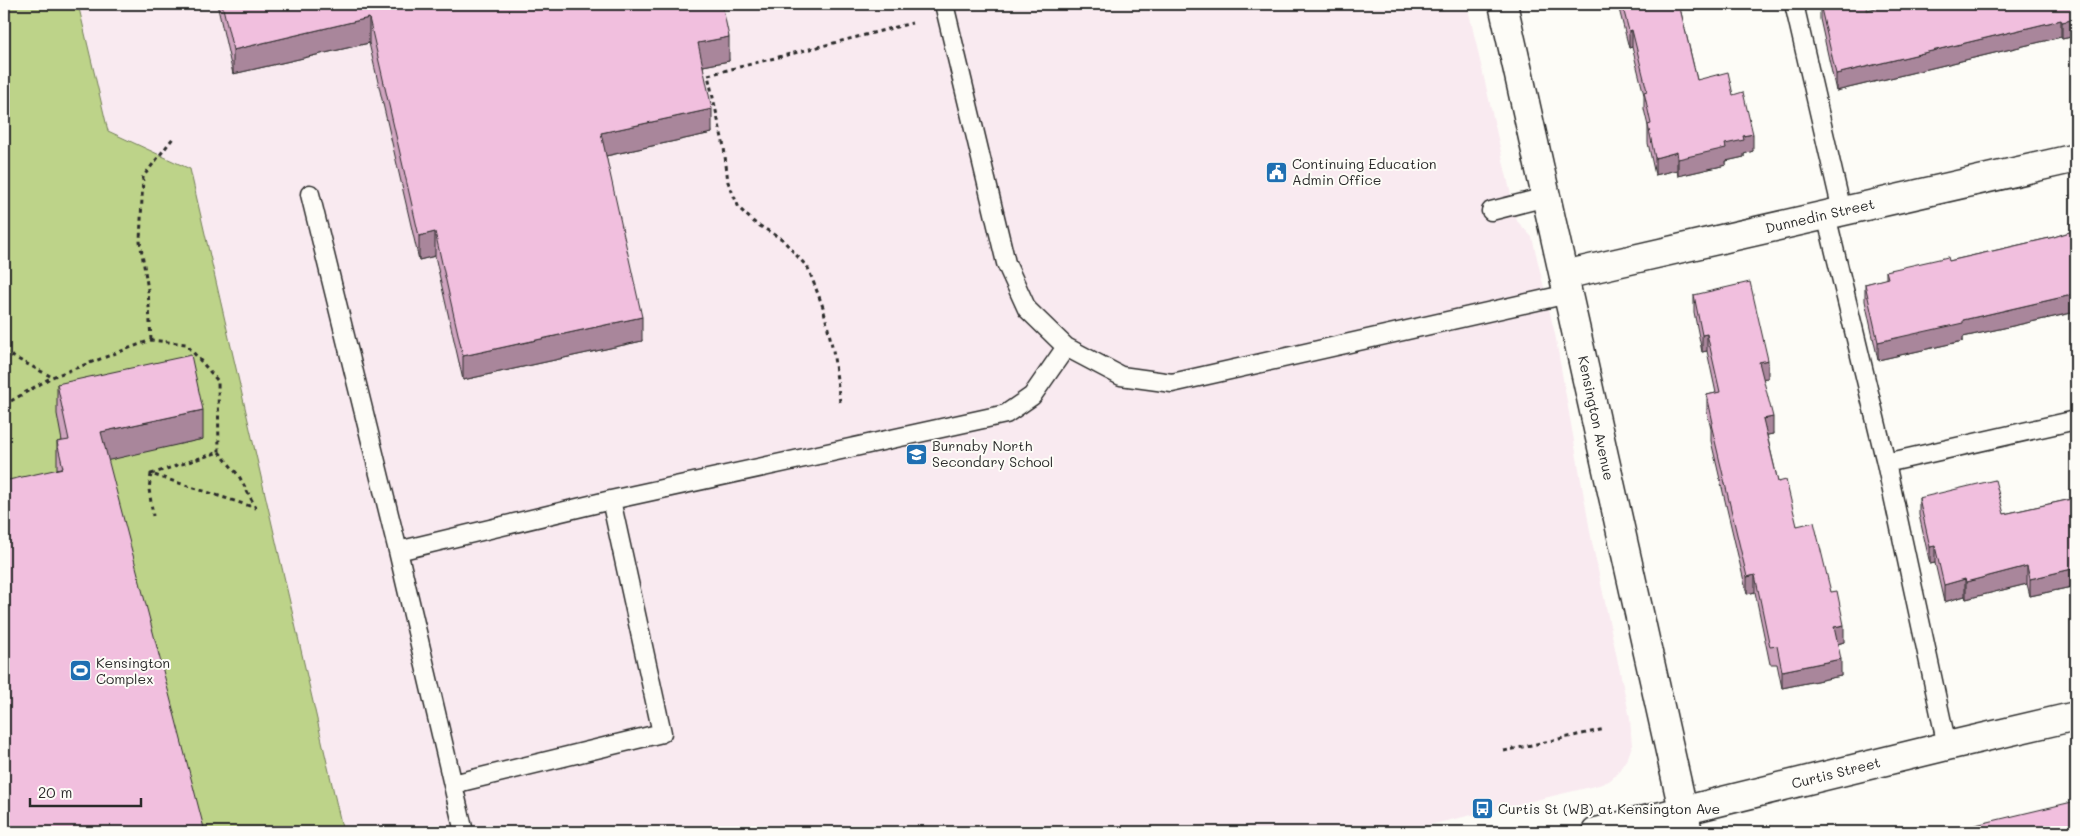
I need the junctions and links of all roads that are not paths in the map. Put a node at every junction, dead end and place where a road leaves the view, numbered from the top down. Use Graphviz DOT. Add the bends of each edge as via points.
graph roads {
  1 [pos="944,4"];
  2 [pos="1503,4"];
  3 [pos="1794,4"];
  4 [pos="2076,158"];
  5 [pos="310,194"];
  6 [pos="1546,197"];
  7 [pos="1491,211"];
  8 [pos="1834,213"];
  9 [pos="1566,284"];
  10 [pos="1066,347"];
  11 [pos="2076,420"];
  12 [pos="1886,463"];
  13 [pos="611,500"];
  14 [pos="398,551"];
  15 [pos="2076,716"];
  16 [pos="1947,746"];
  17 [pos="453,784"];
  18 [pos="1686,822"];
  19 [pos="464,832"];
  20 [pos="1596,832"];
  1 -- 10 [label="lane" via="1006,262 1027,310"];
  2 -- 6 [label="street, Kensington Avenue"];
  3 -- 8 [label="lane"];
  4 -- 8 [label="street, Dunnedin Street"];
  5 -- 14 [label="lane"];
  6 -- 7 [label="lane"];
  6 -- 9 [label="street, Kensington Avenue"];
  8 -- 9 [label="street, Dunnedin Street"];
  8 -- 12 [label="lane"];
  9 -- 10 [label="lane" via="1172,383 1121,376"];
  9 -- 18 [label="street, Kensington Avenue"];
  10 -- 13 [label="lane" via="1032,396 1006,414"];
  11 -- 12 [label="lane"];
  12 -- 16 [label="lane"];
  13 -- 14 [label="lane"];
  13 -- 17 [label="lane" via="662,733"];
  14 -- 17 [label="lane"];
  15 -- 16 [label="street, Curtis Street"];
  16 -- 18 [label="street, Curtis Street"];
  17 -- 19 [label="lane"];
  18 -- 20 [label="street, Curtis Street"];
}
